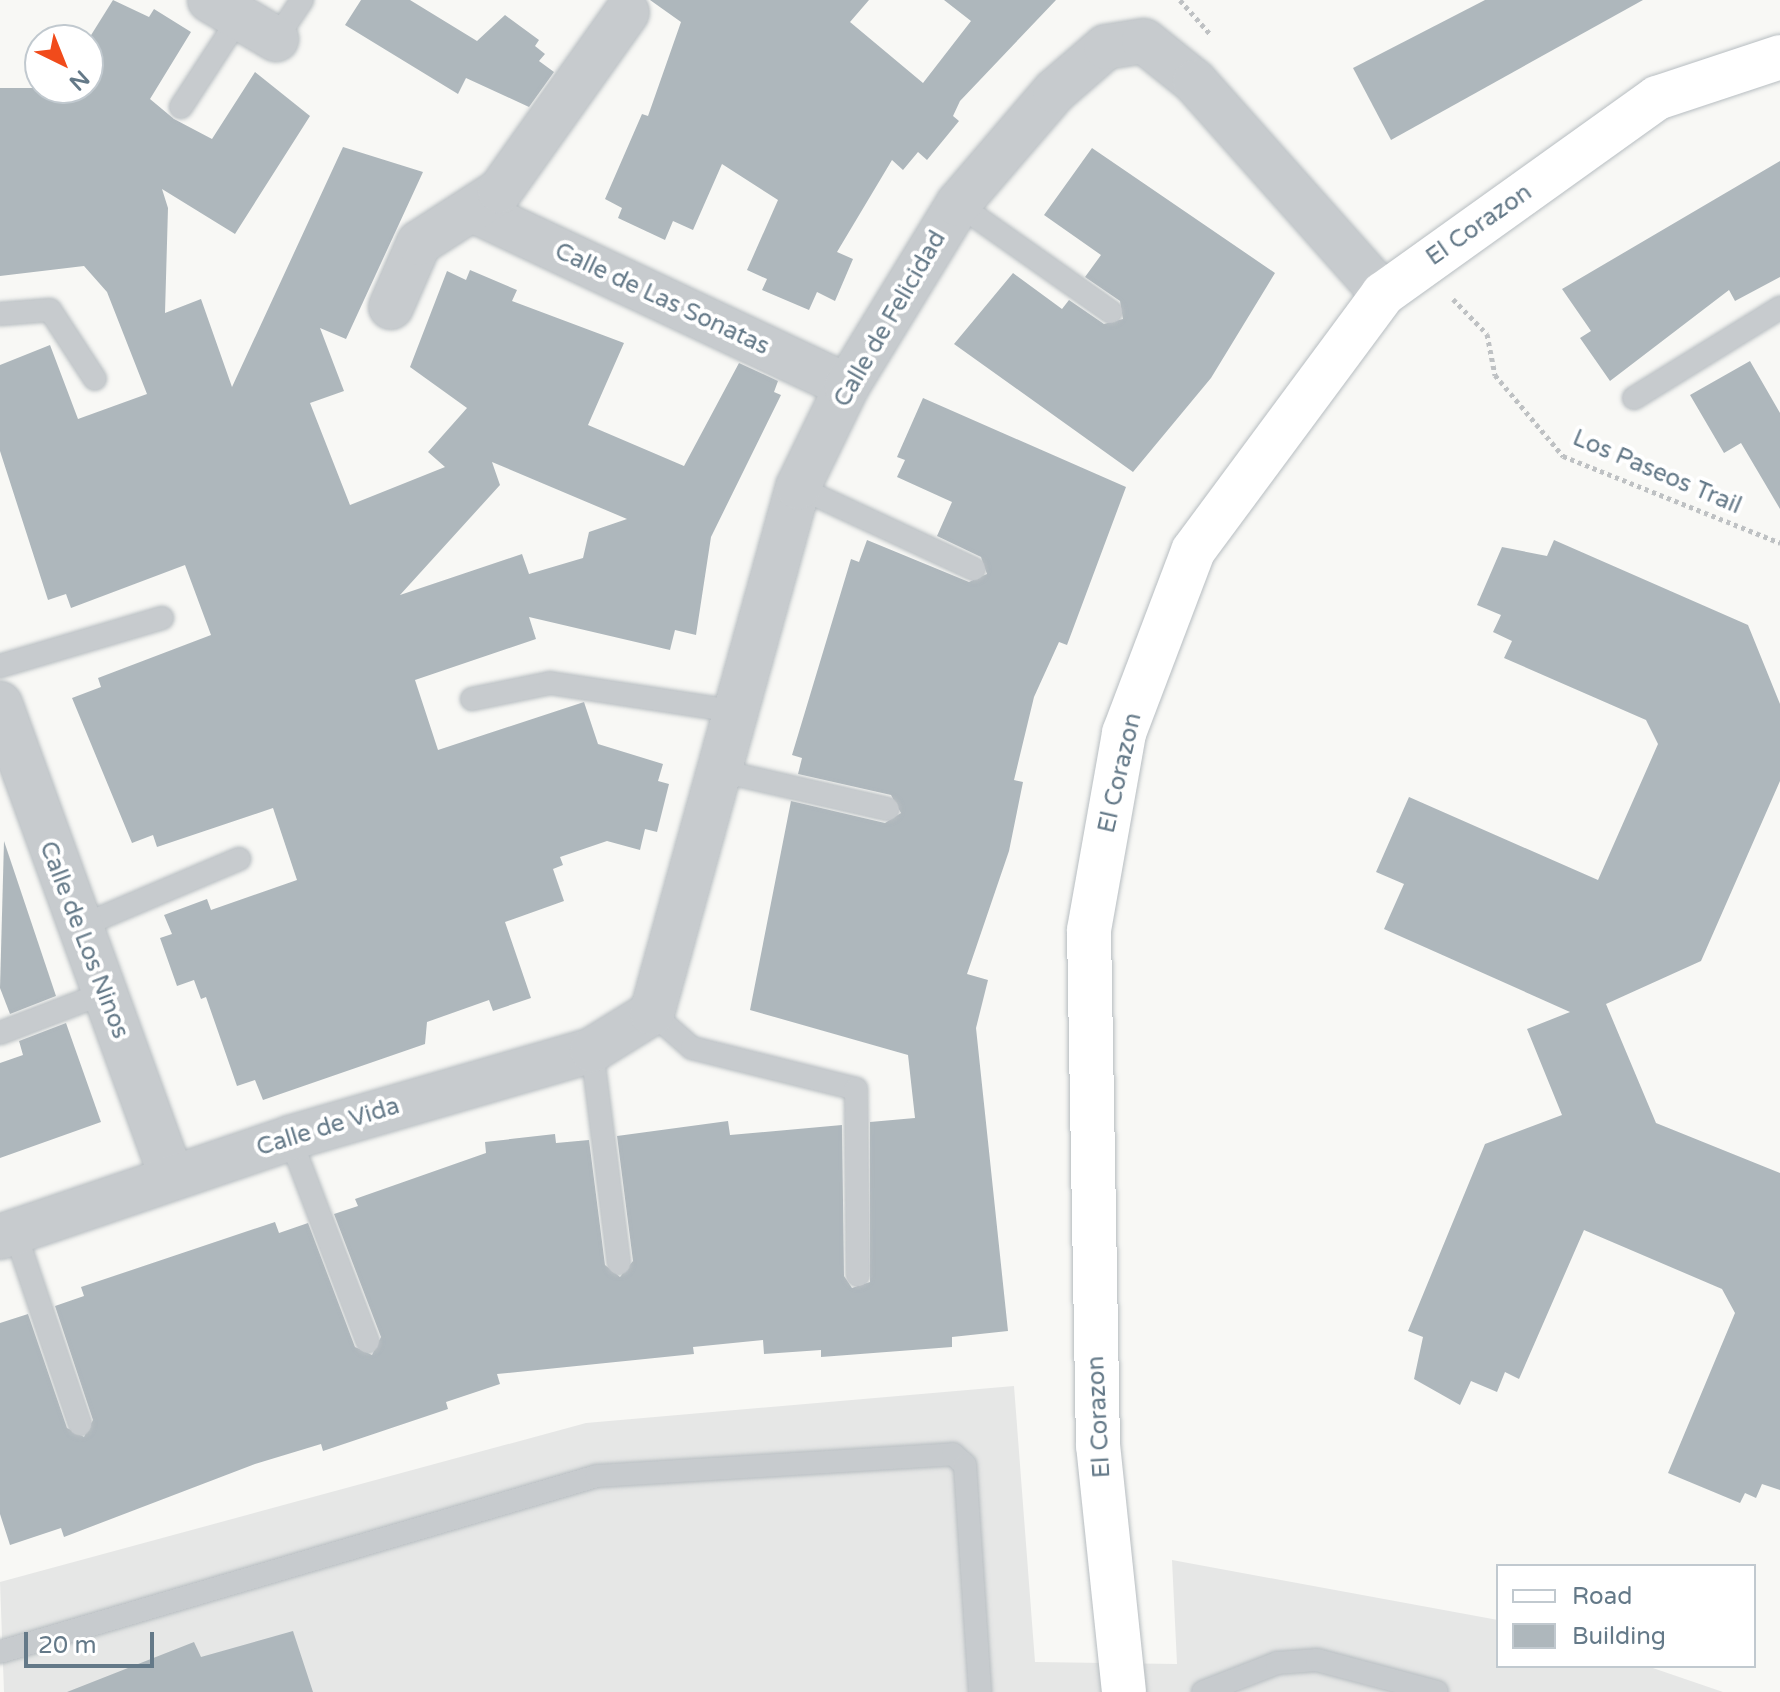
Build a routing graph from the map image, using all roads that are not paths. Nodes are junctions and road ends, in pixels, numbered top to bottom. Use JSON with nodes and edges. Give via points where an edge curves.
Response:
{"nodes":[{"id":1,"x":302,"y":0,"type":"edge"},
{"id":2,"x":224,"y":9,"type":"edge"},
{"id":3,"x":627,"y":12,"type":"dead end"},
{"id":4,"x":276,"y":39,"type":"joint"},
{"id":5,"x":1780,"y":57,"type":"edge"},
{"id":6,"x":181,"y":107,"type":"dead end"},
{"id":7,"x":958,"y":204,"type":"junction"},
{"id":8,"x":477,"y":212,"type":"junction"},
{"id":9,"x":1383,"y":294,"type":"junction"},
{"id":10,"x":391,"y":307,"type":"dead end"},
{"id":11,"x":1780,"y":308,"type":"edge"},
{"id":12,"x":1111,"y":312,"type":"dead end"},
{"id":13,"x":0,"y":314,"type":"edge"},
{"id":14,"x":95,"y":379,"type":"dead end"},
{"id":15,"x":847,"y":386,"type":"junction"},
{"id":16,"x":1634,"y":398,"type":"dead end"},
{"id":17,"x":798,"y":487,"type":"junction"},
{"id":18,"x":974,"y":569,"type":"dead end"},
{"id":19,"x":162,"y":618,"type":"dead end"},
{"id":20,"x":0,"y":666,"type":"edge"},
{"id":21,"x":472,"y":699,"type":"dead end"},
{"id":22,"x":0,"y":704,"type":"edge"},
{"id":23,"x":734,"y":711,"type":"junction"},
{"id":24,"x":8,"y":760,"type":"edge"},
{"id":25,"x":716,"y":770,"type":"junction"},
{"id":26,"x":888,"y":809,"type":"dead end"},
{"id":27,"x":239,"y":859,"type":"dead end"},
{"id":28,"x":79,"y":927,"type":"junction"},
{"id":29,"x":104,"y":993,"type":"junction"},
{"id":30,"x":652,"y":1013,"type":"junction"},
{"id":31,"x":0,"y":1033,"type":"edge"},
{"id":32,"x":592,"y":1050,"type":"junction"},
{"id":33,"x":290,"y":1138,"type":"junction"},
{"id":34,"x":171,"y":1175,"type":"junction"},
{"id":35,"x":7,"y":1234,"type":"edge"},
{"id":36,"x":619,"y":1263,"type":"dead end"},
{"id":37,"x":858,"y":1275,"type":"dead end"},
{"id":38,"x":368,"y":1342,"type":"dead end"},
{"id":39,"x":80,"y":1424,"type":"dead end"},
{"id":40,"x":0,"y":1652,"type":"edge"},
{"id":41,"x":980,"y":1692,"type":"edge"},
{"id":42,"x":1124,"y":1692,"type":"edge"},
{"id":43,"x":1203,"y":1692,"type":"edge"},
{"id":44,"x":1437,"y":1692,"type":"edge"}],
"edges":[{"from":1,"to":4,"type":"lane"},
{"from":2,"to":4,"type":"street"},
{"from":2,"to":6,"type":"lane"},
{"from":3,"to":8,"type":"street","via":[[518,168]]},
{"from":5,"to":9,"type":"street","name":"El Corazon","via":[[1657,98]]},
{"from":7,"to":9,"type":"street","name":"Calle de Felicidad","via":[[1055,91],[1106,47],[1144,41],[1195,82]]},
{"from":7,"to":12,"type":"lane"},
{"from":7,"to":15,"type":"street","name":"Calle de Felicidad"},
{"from":8,"to":10,"type":"street","via":[[419,243]]},
{"from":8,"to":15,"type":"street","name":"Calle de Las Sonatas"},
{"from":9,"to":42,"type":"street","name":"El Corazon","via":[[1193,551],[1124,733],[1089,930],[1087,1045],[1098,1446]]},
{"from":11,"to":16,"type":"lane"},
{"from":13,"to":14,"type":"lane","via":[[50,310]]},
{"from":15,"to":17,"type":"street","name":"Calle de Felicidad"},
{"from":17,"to":18,"type":"lane"},
{"from":17,"to":23,"type":"street","name":"Calle de Felicidad"},
{"from":19,"to":20,"type":"lane"},
{"from":21,"to":23,"type":"lane","via":[[550,683]]},
{"from":22,"to":24,"type":"street","name":"Calle de Los Ninos"},
{"from":23,"to":25,"type":"street","name":"Calle de Felicidad"},
{"from":24,"to":28,"type":"street","name":"Calle de Los Ninos"},
{"from":25,"to":26,"type":"lane"},
{"from":25,"to":30,"type":"street","name":"Calle de Felicidad"},
{"from":27,"to":28,"type":"lane"},
{"from":28,"to":29,"type":"street","name":"Calle de Los Ninos"},
{"from":29,"to":31,"type":"lane"},
{"from":29,"to":34,"type":"street","name":"Calle de Los Ninos"},
{"from":30,"to":32,"type":"street","name":"Calle de Vida"},
{"from":30,"to":37,"type":"lane","via":[[692,1048],[856,1089]]},
{"from":32,"to":33,"type":"street","name":"Calle de Vida"},
{"from":32,"to":36,"type":"lane"},
{"from":33,"to":34,"type":"street","name":"Calle de Vida"},
{"from":33,"to":38,"type":"lane"},
{"from":34,"to":35,"type":"street","name":"Calle de Vida"},
{"from":35,"to":39,"type":"lane"},
{"from":40,"to":41,"type":"lane","via":[[597,1476],[953,1454],[965,1465]]},
{"from":43,"to":44,"type":"lane","via":[[1277,1663],[1317,1660]]}]}
